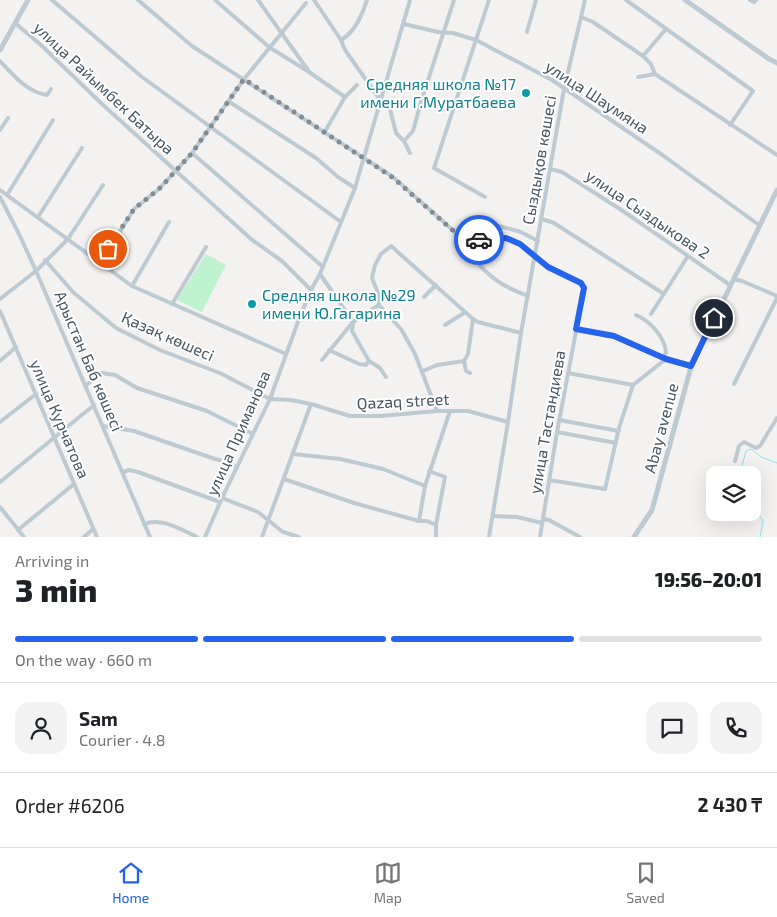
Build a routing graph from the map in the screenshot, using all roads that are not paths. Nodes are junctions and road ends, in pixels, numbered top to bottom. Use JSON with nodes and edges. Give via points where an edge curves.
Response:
{"nodes":[{"id":1,"x":28,"y":0,"type":"edge"},
{"id":2,"x":52,"y":0,"type":"edge"},
{"id":3,"x":138,"y":0,"type":"edge"},
{"id":4,"x":215,"y":0,"type":"edge"},
{"id":5,"x":258,"y":0,"type":"edge"},
{"id":6,"x":314,"y":0,"type":"edge"},
{"id":7,"x":368,"y":0,"type":"edge"},
{"id":8,"x":410,"y":0,"type":"edge"},
{"id":9,"x":454,"y":0,"type":"edge"},
{"id":10,"x":489,"y":0,"type":"edge"},
{"id":11,"x":536,"y":0,"type":"edge"},
{"id":12,"x":585,"y":0,"type":"edge"},
{"id":13,"x":626,"y":0,"type":"edge"},
{"id":14,"x":685,"y":0,"type":"edge"},
{"id":15,"x":750,"y":0,"type":"edge"},
{"id":16,"x":756,"y":0,"type":"edge"},
{"id":17,"x":306,"y":3,"type":"dead end"},
{"id":18,"x":581,"y":17,"type":"junction"},
{"id":19,"x":15,"y":23,"type":"junction"},
{"id":20,"x":404,"y":24,"type":"junction"},
{"id":21,"x":666,"y":29,"type":"junction"},
{"id":22,"x":444,"y":31,"type":"junction"},
{"id":23,"x":527,"y":32,"type":"dead end"},
{"id":24,"x":282,"y":33,"type":"junction"},
{"id":25,"x":341,"y":40,"type":"junction"},
{"id":26,"x":476,"y":40,"type":"junction"},
{"id":27,"x":269,"y":47,"type":"junction"},
{"id":28,"x":0,"y":50,"type":"edge"},
{"id":29,"x":643,"y":56,"type":"junction"},
{"id":30,"x":299,"y":57,"type":"junction"},
{"id":31,"x":0,"y":61,"type":"edge"},
{"id":32,"x":295,"y":63,"type":"junction"},
{"id":33,"x":777,"y":63,"type":"edge"},
{"id":34,"x":309,"y":72,"type":"junction"},
{"id":35,"x":655,"y":74,"type":"junction"},
{"id":36,"x":638,"y":77,"type":"dead end"},
{"id":37,"x":244,"y":79,"type":"junction"},
{"id":38,"x":357,"y":85,"type":"dead end"},
{"id":39,"x":51,"y":88,"type":"dead end"},
{"id":40,"x":564,"y":89,"type":"junction"},
{"id":41,"x":345,"y":97,"type":"junction"},
{"id":42,"x":228,"y":101,"type":"junction"},
{"id":43,"x":381,"y":101,"type":"junction"},
{"id":44,"x":8,"y":118,"type":"dead end"},
{"id":45,"x":53,"y":120,"type":"dead end"},
{"id":46,"x":730,"y":125,"type":"junction"},
{"id":47,"x":211,"y":127,"type":"junction"},
{"id":48,"x":0,"y":130,"type":"edge"},
{"id":49,"x":324,"y":133,"type":"junction"},
{"id":50,"x":404,"y":141,"type":"junction"},
{"id":51,"x":82,"y":148,"type":"dead end"},
{"id":52,"x":192,"y":153,"type":"junction"},
{"id":53,"x":410,"y":153,"type":"dead end"},
{"id":54,"x":777,"y":155,"type":"edge"},
{"id":55,"x":364,"y":158,"type":"junction"},
{"id":56,"x":550,"y":169,"type":"junction"},
{"id":57,"x":176,"y":170,"type":"junction"},
{"id":58,"x":103,"y":185,"type":"dead end"},
{"id":59,"x":355,"y":188,"type":"junction"},
{"id":60,"x":0,"y":190,"type":"edge"},
{"id":61,"x":777,"y":190,"type":"edge"},
{"id":62,"x":7,"y":195,"type":"junction"},
{"id":63,"x":0,"y":197,"type":"edge"},
{"id":64,"x":485,"y":197,"type":"dead end"},
{"id":65,"x":775,"y":201,"type":"edge"},
{"id":66,"x":38,"y":217,"type":"junction"},
{"id":67,"x":542,"y":219,"type":"junction"},
{"id":68,"x":169,"y":222,"type":"dead end"},
{"id":69,"x":340,"y":222,"type":"junction"},
{"id":70,"x":759,"y":225,"type":"junction"},
{"id":71,"x":499,"y":226,"type":"dead end"},
{"id":72,"x":68,"y":239,"type":"junction"},
{"id":73,"x":538,"y":241,"type":"junction"},
{"id":74,"x":206,"y":247,"type":"dead end"},
{"id":75,"x":688,"y":256,"type":"junction"},
{"id":76,"x":535,"y":257,"type":"junction"},
{"id":77,"x":45,"y":260,"type":"junction"},
{"id":78,"x":100,"y":262,"type":"junction"},
{"id":79,"x":480,"y":266,"type":"dead end"},
{"id":80,"x":322,"y":267,"type":"junction"},
{"id":81,"x":36,"y":271,"type":"junction"},
{"id":82,"x":320,"y":274,"type":"junction"},
{"id":83,"x":733,"y":279,"type":"junction"},
{"id":84,"x":436,"y":285,"type":"junction"},
{"id":85,"x":730,"y":285,"type":"junction"},
{"id":86,"x":132,"y":286,"type":"junction"},
{"id":87,"x":311,"y":290,"type":"junction"},
{"id":88,"x":664,"y":294,"type":"junction"},
{"id":89,"x":528,"y":296,"type":"junction"},
{"id":90,"x":424,"y":297,"type":"dead end"},
{"id":91,"x":777,"y":297,"type":"edge"},
{"id":92,"x":0,"y":299,"type":"edge"},
{"id":93,"x":172,"y":304,"type":"junction"},
{"id":94,"x":379,"y":306,"type":"junction"},
{"id":95,"x":0,"y":311,"type":"edge"},
{"id":96,"x":464,"y":313,"type":"junction"},
{"id":97,"x":651,"y":314,"type":"dead end"},
{"id":98,"x":636,"y":315,"type":"dead end"},
{"id":99,"x":474,"y":319,"type":"junction"},
{"id":100,"x":353,"y":322,"type":"junction"},
{"id":101,"x":445,"y":325,"type":"dead end"},
{"id":102,"x":576,"y":329,"type":"junction"},
{"id":103,"x":521,"y":333,"type":"junction"},
{"id":104,"x":16,"y":347,"type":"junction"},
{"id":105,"x":329,"y":350,"type":"junction"},
{"id":106,"x":286,"y":354,"type":"junction"},
{"id":107,"x":665,"y":358,"type":"junction"},
{"id":108,"x":0,"y":360,"type":"edge"},
{"id":109,"x":322,"y":360,"type":"dead end"},
{"id":110,"x":369,"y":361,"type":"junction"},
{"id":111,"x":464,"y":361,"type":"junction"},
{"id":112,"x":691,"y":366,"type":"junction"},
{"id":113,"x":423,"y":371,"type":"junction"},
{"id":114,"x":470,"y":373,"type":"dead end"},
{"id":115,"x":568,"y":373,"type":"junction"},
{"id":116,"x":386,"y":377,"type":"dead end"},
{"id":117,"x":734,"y":384,"type":"dead end"},
{"id":118,"x":633,"y":385,"type":"junction"},
{"id":119,"x":86,"y":386,"type":"junction"},
{"id":120,"x":36,"y":394,"type":"junction"},
{"id":121,"x":270,"y":399,"type":"junction"},
{"id":122,"x":311,"y":404,"type":"junction"},
{"id":123,"x":94,"y":405,"type":"junction"},
{"id":124,"x":450,"y":410,"type":"junction"},
{"id":125,"x":437,"y":411,"type":"junction"},
{"id":126,"x":777,"y":418,"type":"edge"},
{"id":127,"x":559,"y":420,"type":"junction"},
{"id":128,"x":0,"y":422,"type":"edge"},
{"id":129,"x":508,"y":422,"type":"junction"},
{"id":130,"x":103,"y":426,"type":"junction"},
{"id":131,"x":619,"y":431,"type":"junction"},
{"id":132,"x":557,"y":432,"type":"junction"},
{"id":133,"x":253,"y":434,"type":"junction"},
{"id":134,"x":54,"y":438,"type":"junction"},
{"id":135,"x":616,"y":443,"type":"junction"},
{"id":136,"x":293,"y":454,"type":"junction"},
{"id":137,"x":735,"y":461,"type":"dead end"},
{"id":138,"x":237,"y":468,"type":"junction"},
{"id":139,"x":429,"y":471,"type":"junction"},
{"id":140,"x":123,"y":472,"type":"junction"},
{"id":141,"x":284,"y":479,"type":"junction"},
{"id":142,"x":549,"y":480,"type":"junction"},
{"id":143,"x":0,"y":482,"type":"edge"},
{"id":144,"x":74,"y":484,"type":"junction"},
{"id":145,"x":425,"y":486,"type":"junction"},
{"id":146,"x":221,"y":500,"type":"junction"},
{"id":147,"x":0,"y":508,"type":"edge"},
{"id":148,"x":493,"y":516,"type":"junction"},
{"id":149,"x":269,"y":521,"type":"junction"},
{"id":150,"x":419,"y":521,"type":"junction"},
{"id":151,"x":542,"y":521,"type":"junction"},
{"id":152,"x":144,"y":524,"type":"junction"},
{"id":153,"x":436,"y":525,"type":"junction"},
{"id":154,"x":93,"y":529,"type":"junction"},
{"id":155,"x":18,"y":530,"type":"junction"},
{"id":156,"x":24,"y":537,"type":"edge"},
{"id":157,"x":84,"y":537,"type":"edge"},
{"id":158,"x":96,"y":537,"type":"edge"},
{"id":159,"x":150,"y":537,"type":"edge"},
{"id":160,"x":197,"y":537,"type":"edge"},
{"id":161,"x":205,"y":537,"type":"edge"},
{"id":162,"x":262,"y":537,"type":"edge"},
{"id":163,"x":299,"y":537,"type":"edge"},
{"id":164,"x":436,"y":537,"type":"edge"},
{"id":165,"x":489,"y":537,"type":"edge"},
{"id":166,"x":540,"y":537,"type":"edge"},
{"id":167,"x":580,"y":537,"type":"edge"},
{"id":168,"x":634,"y":537,"type":"edge"}],
"edges":[{"from":1,"to":19,"type":"street"},
{"from":2,"to":47,"type":"street","via":[[135,71]]},
{"from":3,"to":37,"type":"street","via":[[192,46]]},
{"from":4,"to":27,"type":"street"},
{"from":5,"to":24,"type":"street"},
{"from":6,"to":25,"type":"street"},
{"from":7,"to":25,"type":"street","via":[[354,30]]},
{"from":8,"to":20,"type":"street","name":"улица Приманова"},
{"from":9,"to":22,"type":"street"},
{"from":10,"to":26,"type":"street"},
{"from":11,"to":23,"type":"street"},
{"from":12,"to":18,"type":"street","name":"Сыздықов көшесі"},
{"from":13,"to":21,"type":"street"},
{"from":14,"to":33,"type":"street"},
{"from":15,"to":16,"type":"street"},
{"from":17,"to":24,"type":"street"},
{"from":18,"to":29,"type":"street"},
{"from":18,"to":40,"type":"street","name":"Сыздықов көшесі"},
{"from":19,"to":28,"type":"street"},
{"from":19,"to":57,"type":"street","name":"улица Райымбек Батыра"},
{"from":20,"to":22,"type":"street","name":"улица Шаумяна"},
{"from":20,"to":43,"type":"street","name":"улица Приманова"},
{"from":21,"to":29,"type":"street"},
{"from":21,"to":46,"type":"street","via":[[753,91]]},
{"from":22,"to":26,"type":"street","name":"улица Шаумяна"},
{"from":22,"to":50,"type":"street","via":[[413,131]]},
{"from":24,"to":27,"type":"street"},
{"from":24,"to":30,"type":"street"},
{"from":25,"to":43,"type":"street","via":[[344,50]]},
{"from":26,"to":40,"type":"street","name":"улица Шаумяна"},
{"from":26,"to":64,"type":"street","via":[[434,168]]},
{"from":27,"to":32,"type":"street"},
{"from":27,"to":37,"type":"street"},
{"from":29,"to":35,"type":"street"},
{"from":30,"to":32,"type":"street"},
{"from":30,"to":34,"type":"street"},
{"from":31,"to":39,"type":"street","via":[[22,84],[47,95]]},
{"from":32,"to":34,"type":"street"},
{"from":34,"to":41,"type":"street"},
{"from":35,"to":36,"type":"street"},
{"from":35,"to":46,"type":"street"},
{"from":37,"to":42,"type":"street"},
{"from":37,"to":49,"type":"street"},
{"from":38,"to":41,"type":"street"},
{"from":40,"to":56,"type":"street","name":"Сыздықов көшесі"},
{"from":40,"to":70,"type":"street","name":"улица Шаумяна"},
{"from":41,"to":49,"type":"street"},
{"from":42,"to":47,"type":"street"},
{"from":42,"to":59,"type":"street","via":[[316,158]]},
{"from":43,"to":50,"type":"street","via":[[390,109],[396,133]]},
{"from":43,"to":55,"type":"street","name":"улица Приманова"},
{"from":44,"to":48,"type":"street"},
{"from":45,"to":62,"type":"street"},
{"from":46,"to":54,"type":"street"},
{"from":47,"to":52,"type":"street"},
{"from":47,"to":69,"type":"street"},
{"from":49,"to":55,"type":"street"},
{"from":50,"to":53,"type":"street"},
{"from":51,"to":66,"type":"street"},
{"from":52,"to":57,"type":"street"},
{"from":52,"to":80,"type":"street"},
{"from":55,"to":59,"type":"street","name":"улица Приманова"},
{"from":55,"to":76,"type":"street","via":[[392,177],[465,241],[506,238],[520,244]]},
{"from":56,"to":67,"type":"street","name":"Сыздықов көшесі"},
{"from":56,"to":75,"type":"street","name":"улица Сыздыкова 2","via":[[562,172]]},
{"from":57,"to":78,"type":"street","via":[[134,209]]},
{"from":57,"to":87,"type":"street","name":"улица Райымбек Батыра"},
{"from":58,"to":72,"type":"street"},
{"from":59,"to":69,"type":"street","name":"улица Приманова"},
{"from":60,"to":62,"type":"street"},
{"from":61,"to":65,"type":"street","name":"Abay avenue"},
{"from":62,"to":66,"type":"street"},
{"from":63,"to":81,"type":"street","name":"Арыстан Баб көшесі"},
{"from":65,"to":70,"type":"street","name":"Abay avenue"},
{"from":66,"to":72,"type":"street"},
{"from":67,"to":73,"type":"street","name":"Сыздықов көшесі"},
{"from":67,"to":88,"type":"street","via":[[554,223]]},
{"from":68,"to":86,"type":"street"},
{"from":69,"to":80,"type":"street","name":"улица Приманова"},
{"from":70,"to":83,"type":"street","name":"Abay avenue"},
{"from":71,"to":73,"type":"street"},
{"from":72,"to":77,"type":"street"},
{"from":72,"to":78,"type":"street"},
{"from":73,"to":76,"type":"street","name":"Сыздықов көшесі"},
{"from":74,"to":93,"type":"street"},
{"from":75,"to":85,"type":"street","name":"улица Сыздыкова 2"},
{"from":75,"to":88,"type":"street"},
{"from":76,"to":89,"type":"street","name":"Сыздықов көшесі"},
{"from":76,"to":102,"type":"street","name":"улица Тастандиева","via":[[581,283],[584,288]]},
{"from":77,"to":81,"type":"street"},
{"from":77,"to":121,"type":"street","name":"Қазақ көшесі","via":[[73,292],[116,328],[160,350],[222,374]]},
{"from":78,"to":86,"type":"street"},
{"from":79,"to":89,"type":"street","via":[[506,288]]},
{"from":80,"to":82,"type":"street","name":"улица Приманова"},
{"from":81,"to":92,"type":"street"},
{"from":81,"to":119,"type":"street","name":"Арыстан Баб көшесі"},
{"from":82,"to":87,"type":"street","name":"улица Приманова"},
{"from":82,"to":100,"type":"street"},
{"from":83,"to":85,"type":"street","name":"Abay avenue"},
{"from":83,"to":91,"type":"street"},
{"from":84,"to":90,"type":"street"},
{"from":84,"to":94,"type":"street","via":[[391,246],[381,254],[373,272]]},
{"from":84,"to":96,"type":"street"},
{"from":85,"to":112,"type":"street","name":"Abay avenue"},
{"from":86,"to":93,"type":"street"},
{"from":87,"to":106,"type":"street","name":"улица Приманова"},
{"from":88,"to":97,"type":"street"},
{"from":89,"to":103,"type":"street","name":"Сыздықов көшесі"},
{"from":91,"to":117,"type":"street"},
{"from":93,"to":106,"type":"street"},
{"from":94,"to":100,"type":"street"},
{"from":94,"to":113,"type":"street","via":[[400,329]]},
{"from":95,"to":104,"type":"street","name":"улица Курчатова"},
{"from":96,"to":99,"type":"street"},
{"from":96,"to":101,"type":"street"},
{"from":98,"to":107,"type":"street","via":[[645,319],[666,345]]},
{"from":99,"to":103,"type":"street"},
{"from":99,"to":111,"type":"street"},
{"from":100,"to":105,"type":"street"},
{"from":100,"to":110,"type":"street","via":[[352,331]]},
{"from":102,"to":107,"type":"street","via":[[614,336]]},
{"from":102,"to":115,"type":"street","name":"улица Тастандиева"},
{"from":103,"to":129,"type":"street","name":"Сыздықов көшесі"},
{"from":104,"to":108,"type":"street"},
{"from":104,"to":120,"type":"street","name":"улица Курчатова"},
{"from":105,"to":109,"type":"street"},
{"from":105,"to":110,"type":"street","via":[[359,364],[366,365]]},
{"from":106,"to":121,"type":"street","name":"улица Приманова"},
{"from":107,"to":112,"type":"street"},
{"from":107,"to":118,"type":"street"},
{"from":110,"to":116,"type":"street"},
{"from":111,"to":113,"type":"street","via":[[437,365]]},
{"from":111,"to":114,"type":"street","via":[[466,371]]},
{"from":112,"to":168,"type":"street","name":"Abay avenue","via":[[652,510]]},
{"from":113,"to":125,"type":"street"},
{"from":115,"to":118,"type":"street"},
{"from":115,"to":127,"type":"street","name":"улица Тастандиева"},
{"from":118,"to":131,"type":"street"},
{"from":119,"to":123,"type":"street","name":"Арыстан Баб көшесі"},
{"from":119,"to":133,"type":"street","via":[[102,373],[110,374],[138,388],[206,411]]},
{"from":120,"to":128,"type":"street"},
{"from":120,"to":134,"type":"street","name":"улица Курчатова"},
{"from":121,"to":122,"type":"street","name":"Qazaq street"},
{"from":121,"to":133,"type":"street","name":"улица Приманова"},
{"from":122,"to":125,"type":"street","name":"Qazaq street","via":[[350,416]]},
{"from":122,"to":136,"type":"street"},
{"from":123,"to":130,"type":"street","name":"Арыстан Баб көшесі"},
{"from":123,"to":134,"type":"street"},
{"from":124,"to":125,"type":"street","name":"Qazaq street"},
{"from":124,"to":129,"type":"street","name":"Qazaq street","via":[[468,411]]},
{"from":124,"to":139,"type":"street"},
{"from":126,"to":137,"type":"street","via":[[760,446],[756,448],[744,442],[739,446]]},
{"from":127,"to":131,"type":"street"},
{"from":127,"to":132,"type":"street","name":"улица Тастандиева"},
{"from":129,"to":148,"type":"street","name":"Сыздықов көшесі"},
{"from":130,"to":138,"type":"street","via":[[134,431],[228,462]]},
{"from":130,"to":140,"type":"street","name":"Арыстан Баб көшесі"},
{"from":131,"to":135,"type":"street"},
{"from":132,"to":135,"type":"street"},
{"from":132,"to":142,"type":"street","name":"улица Тастандиева"},
{"from":133,"to":138,"type":"street","name":"улица Приманова"},
{"from":134,"to":143,"type":"street"},
{"from":134,"to":144,"type":"street","name":"улица Курчатова"},
{"from":135,"to":142,"type":"street","via":[[605,489]]},
{"from":136,"to":141,"type":"street"},
{"from":136,"to":145,"type":"street","via":[[340,458],[383,469]]},
{"from":138,"to":146,"type":"street","name":"улица Приманова"},
{"from":139,"to":145,"type":"street"},
{"from":139,"to":153,"type":"street","via":[[445,477]]},
{"from":140,"to":146,"type":"street","via":[[138,472]]},
{"from":140,"to":152,"type":"street","name":"Арыстан Баб көшесі"},
{"from":141,"to":149,"type":"street"},
{"from":141,"to":150,"type":"street"},
{"from":142,"to":151,"type":"street","name":"улица Тастандиева"},
{"from":144,"to":154,"type":"street","name":"улица Курчатова"},
{"from":144,"to":155,"type":"street"},
{"from":145,"to":150,"type":"street"},
{"from":146,"to":149,"type":"street","via":[[258,512]]},
{"from":146,"to":161,"type":"street","name":"улица Приманова"},
{"from":147,"to":155,"type":"street"},
{"from":148,"to":151,"type":"street"},
{"from":148,"to":165,"type":"street","name":"Сыздықов көшесі"},
{"from":149,"to":162,"type":"street"},
{"from":149,"to":163,"type":"street","via":[[283,532]]},
{"from":150,"to":153,"type":"street"},
{"from":151,"to":166,"type":"street","name":"улица Тастандиева"},
{"from":151,"to":167,"type":"street","via":[[550,520]]},
{"from":152,"to":159,"type":"street","name":"Арыстан Баб көшесі"},
{"from":152,"to":160,"type":"street","via":[[153,521],[164,523]]},
{"from":153,"to":164,"type":"street"},
{"from":154,"to":157,"type":"street"},
{"from":154,"to":158,"type":"street","name":"улица Курчатова"},
{"from":155,"to":156,"type":"street"}]}
